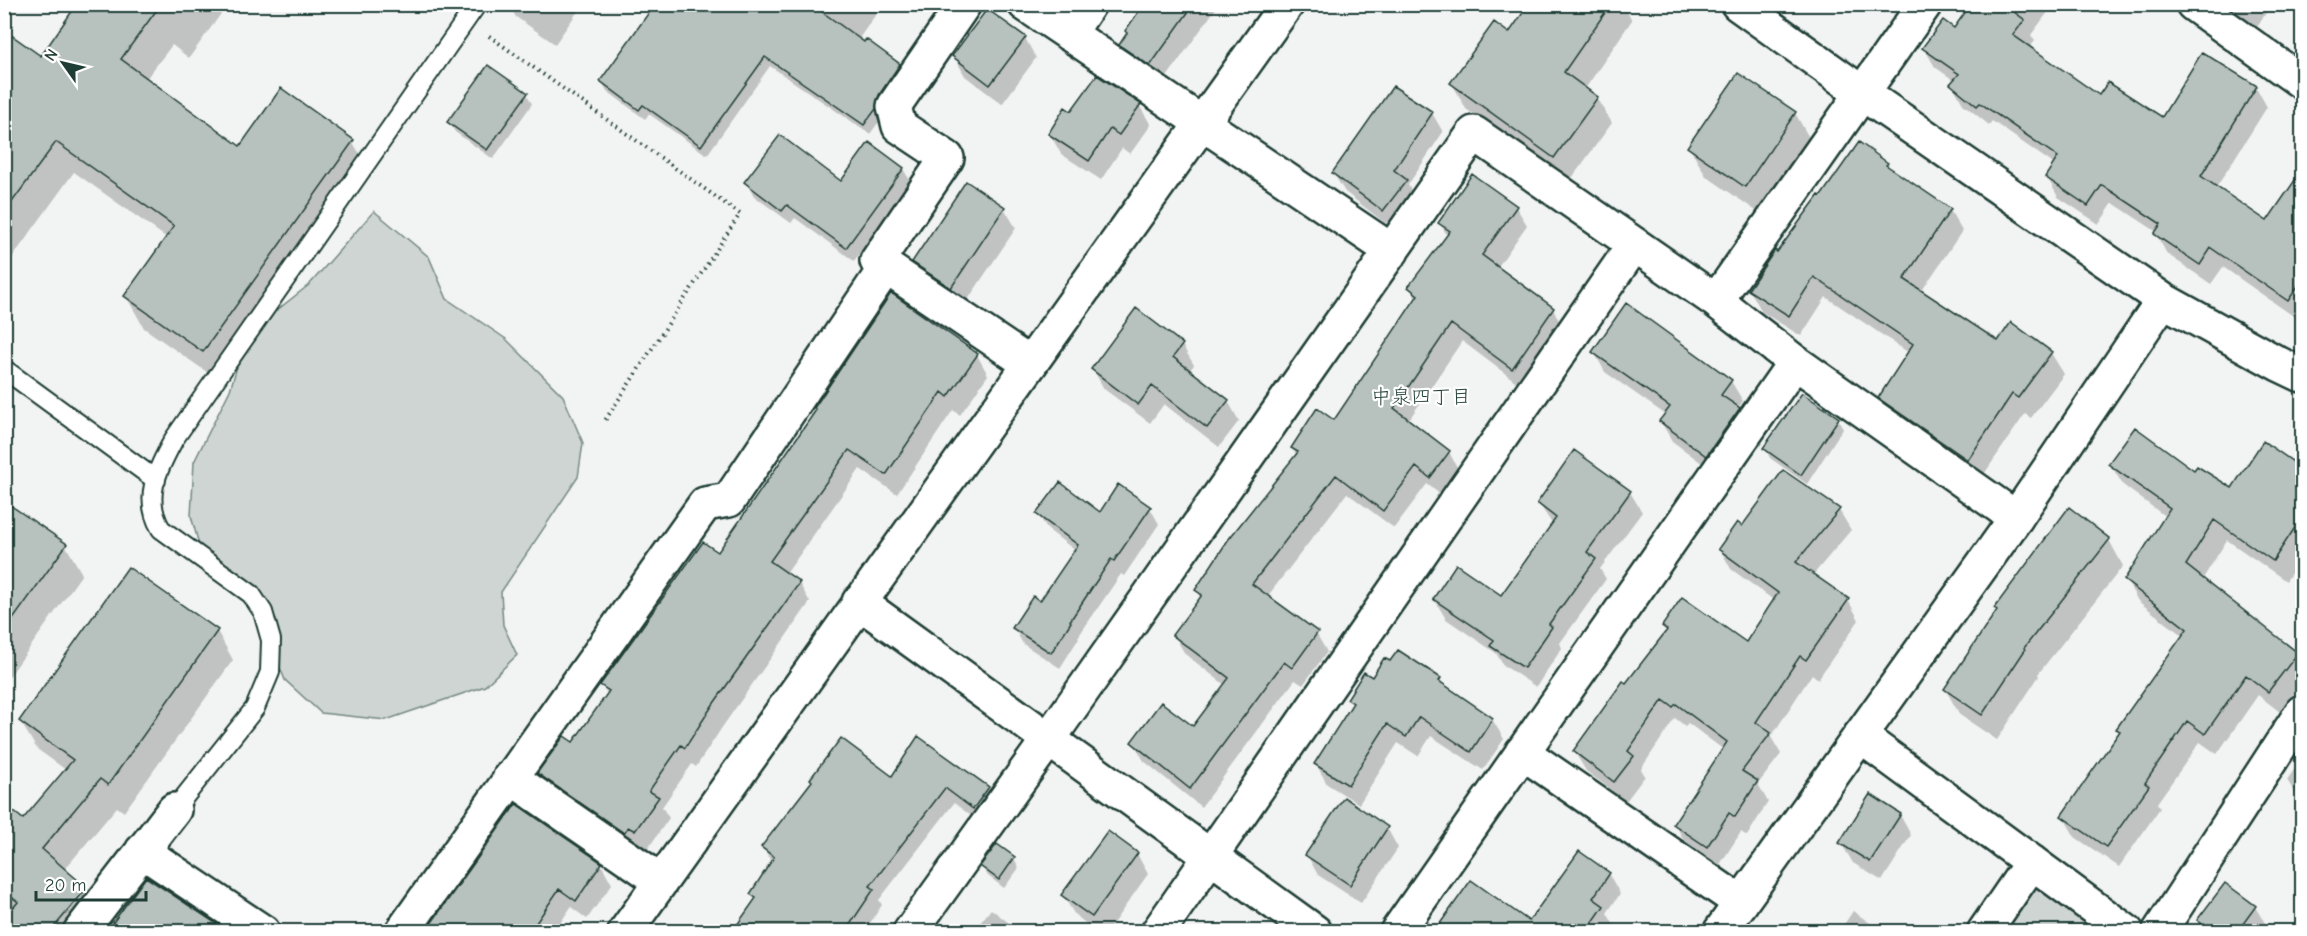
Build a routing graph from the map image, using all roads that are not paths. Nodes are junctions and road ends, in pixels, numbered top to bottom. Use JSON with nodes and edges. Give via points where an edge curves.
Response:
{"nodes":[{"id":1,"x":477,"y":4,"type":"edge"},
{"id":2,"x":964,"y":4,"type":"edge"},
{"id":3,"x":1025,"y":4,"type":"edge"},
{"id":4,"x":1089,"y":4,"type":"edge"},
{"id":5,"x":1287,"y":4,"type":"edge"},
{"id":6,"x":1738,"y":4,"type":"edge"},
{"id":7,"x":1925,"y":4,"type":"edge"},
{"id":8,"x":2193,"y":4,"type":"edge"},
{"id":9,"x":1069,"y":33,"type":"junction"},
{"id":10,"x":2302,"y":82,"type":"edge"},
{"id":11,"x":1862,"y":93,"type":"junction"},
{"id":12,"x":1203,"y":123,"type":"junction"},
{"id":13,"x":1634,"y":244,"type":"junction"},
{"id":14,"x":1392,"y":251,"type":"junction"},
{"id":15,"x":886,"y":267,"type":"junction"},
{"id":16,"x":2163,"y":300,"type":"junction"},
{"id":17,"x":1716,"y":301,"type":"junction"},
{"id":18,"x":1795,"y":362,"type":"junction"},
{"id":19,"x":1030,"y":364,"type":"junction"},
{"id":20,"x":4,"y":369,"type":"edge"},
{"id":21,"x":2302,"y":375,"type":"edge"},
{"id":22,"x":156,"y":480,"type":"junction"},
{"id":23,"x":2016,"y":518,"type":"junction"},
{"id":24,"x":859,"y":602,"type":"junction"},
{"id":25,"x":2302,"y":712,"type":"edge"},
{"id":26,"x":1860,"y":736,"type":"junction"},
{"id":27,"x":1048,"y":740,"type":"junction"},
{"id":28,"x":1522,"y":752,"type":"junction"},
{"id":29,"x":510,"y":777,"type":"junction"},
{"id":30,"x":174,"y":810,"type":"joint"},
{"id":31,"x":142,"y":851,"type":"junction"},
{"id":32,"x":1212,"y":857,"type":"junction"},
{"id":33,"x":2032,"y":862,"type":"junction"},
{"id":34,"x":661,"y":881,"type":"junction"},
{"id":35,"x":1741,"y":903,"type":"junction"},
{"id":36,"x":80,"y":932,"type":"edge"},
{"id":37,"x":263,"y":932,"type":"edge"},
{"id":38,"x":402,"y":932,"type":"edge"},
{"id":39,"x":625,"y":932,"type":"edge"},
{"id":40,"x":910,"y":932,"type":"edge"},
{"id":41,"x":1158,"y":932,"type":"edge"},
{"id":42,"x":1315,"y":932,"type":"edge"},
{"id":43,"x":1397,"y":932,"type":"edge"},
{"id":44,"x":1720,"y":932,"type":"edge"},
{"id":45,"x":1984,"y":932,"type":"edge"},
{"id":46,"x":2127,"y":932,"type":"edge"},
{"id":47,"x":2159,"y":932,"type":"edge"}],
"edges":[{"from":1,"to":22,"type":"lane","via":[[174,439]]},
{"from":2,"to":15,"type":"street","via":[[894,106],[899,126],[947,158],[877,261]]},
{"from":3,"to":9,"type":"street"},
{"from":4,"to":9,"type":"street"},
{"from":5,"to":12,"type":"street"},
{"from":6,"to":11,"type":"street"},
{"from":7,"to":11,"type":"street"},
{"from":8,"to":10,"type":"street"},
{"from":9,"to":12,"type":"street"},
{"from":11,"to":16,"type":"street"},
{"from":11,"to":17,"type":"street"},
{"from":12,"to":14,"type":"street"},
{"from":12,"to":19,"type":"street"},
{"from":13,"to":14,"type":"street","via":[[1474,133]]},
{"from":13,"to":17,"type":"street"},
{"from":13,"to":32,"type":"street"},
{"from":14,"to":27,"type":"street"},
{"from":15,"to":19,"type":"street"},
{"from":15,"to":29,"type":"street","via":[[729,500],[705,504]]},
{"from":16,"to":21,"type":"street"},
{"from":16,"to":23,"type":"street"},
{"from":17,"to":18,"type":"street"},
{"from":18,"to":23,"type":"street"},
{"from":18,"to":28,"type":"street"},
{"from":19,"to":24,"type":"street"},
{"from":20,"to":22,"type":"lane"},
{"from":22,"to":30,"type":"lane","via":[[153,514],[161,529],[251,594],[263,612],[271,640],[270,672],[255,708]]},
{"from":23,"to":26,"type":"street"},
{"from":24,"to":27,"type":"street"},
{"from":24,"to":34,"type":"street"},
{"from":25,"to":47,"type":"street"},
{"from":26,"to":33,"type":"street"},
{"from":26,"to":35,"type":"street"},
{"from":27,"to":32,"type":"street"},
{"from":27,"to":40,"type":"street"},
{"from":28,"to":35,"type":"street"},
{"from":28,"to":43,"type":"street"},
{"from":29,"to":34,"type":"street"},
{"from":29,"to":38,"type":"street"},
{"from":30,"to":31,"type":"street"},
{"from":31,"to":36,"type":"street"},
{"from":31,"to":37,"type":"street"},
{"from":32,"to":41,"type":"street"},
{"from":32,"to":42,"type":"street"},
{"from":33,"to":45,"type":"street"},
{"from":33,"to":46,"type":"street"},
{"from":34,"to":39,"type":"street"},
{"from":35,"to":44,"type":"street"}]}
